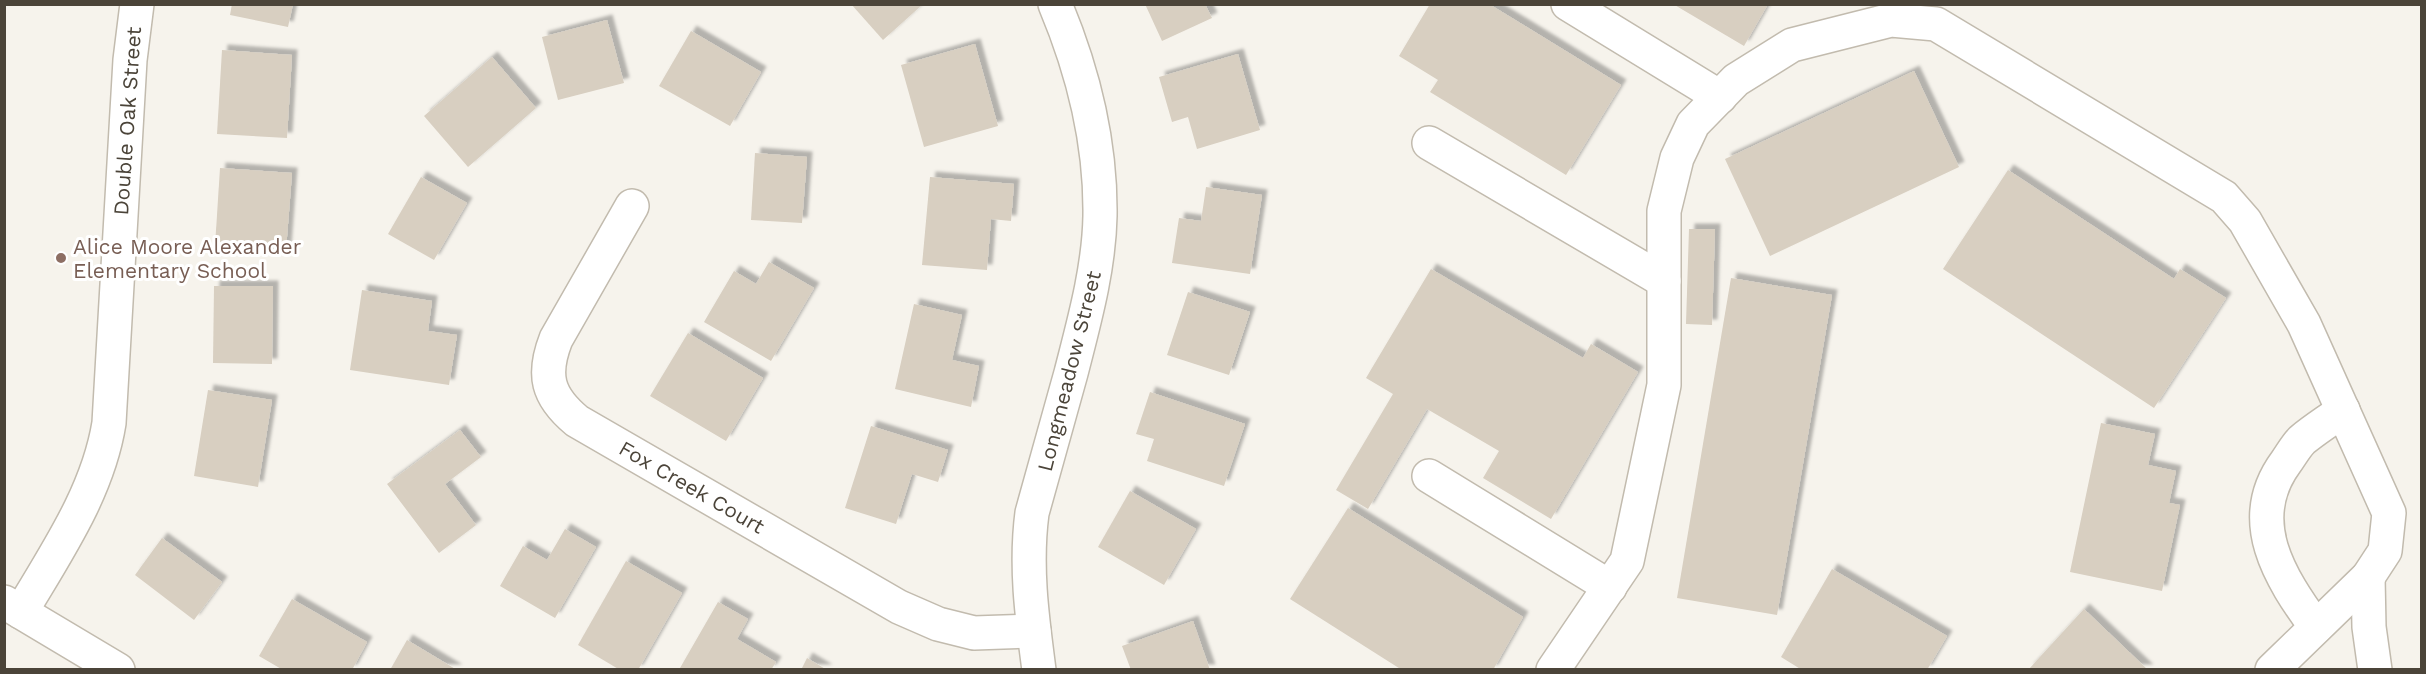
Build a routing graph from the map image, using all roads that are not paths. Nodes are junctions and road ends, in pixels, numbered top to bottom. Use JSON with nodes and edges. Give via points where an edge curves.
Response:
{"nodes":[{"id":1,"x":136,"y":4,"type":"edge"},
{"id":2,"x":1055,"y":4,"type":"edge"},
{"id":3,"x":1904,"y":4,"type":"edge"},
{"id":4,"x":1576,"y":7,"type":"edge"},
{"id":5,"x":1936,"y":24,"type":"junction"},
{"id":6,"x":1720,"y":97,"type":"junction"},
{"id":7,"x":1429,"y":143,"type":"dead end"},
{"id":8,"x":632,"y":206,"type":"dead end"},
{"id":9,"x":1664,"y":281,"type":"junction"},
{"id":10,"x":2343,"y":410,"type":"junction"},
{"id":11,"x":1429,"y":476,"type":"dead end"},
{"id":12,"x":2368,"y":577,"type":"junction"},
{"id":13,"x":1610,"y":587,"type":"junction"},
{"id":14,"x":13,"y":607,"type":"edge"},
{"id":15,"x":2316,"y":627,"type":"junction"},
{"id":16,"x":1034,"y":631,"type":"junction"},
{"id":17,"x":2284,"y":668,"type":"edge"},
{"id":18,"x":118,"y":669,"type":"edge"},
{"id":19,"x":1039,"y":669,"type":"edge"},
{"id":20,"x":1553,"y":669,"type":"edge"},
{"id":21,"x":2375,"y":669,"type":"edge"}],
"edges":[{"from":1,"to":14,"type":"street","name":"Double Oak Street","via":[[105,446],[87,493]]},
{"from":2,"to":16,"type":"street","name":"Longmeadow Street","via":[[1089,100],[1096,142],[1100,218],[1083,327],[1032,513],[1028,558]]},
{"from":3,"to":5,"type":"street"},
{"from":4,"to":6,"type":"street"},
{"from":5,"to":6,"type":"street","via":[[1891,20],[1792,45],[1736,80]]},
{"from":5,"to":10,"type":"street","via":[[2224,197],[2245,221],[2304,324]]},
{"from":6,"to":9,"type":"street","via":[[1692,124],[1677,158],[1664,211]]},
{"from":7,"to":9,"type":"street"},
{"from":8,"to":16,"type":"street","name":"Fox Creek Court","via":[[550,355],[549,384],[566,412],[899,607],[938,624],[974,633]]},
{"from":9,"to":13,"type":"street","via":[[1664,385],[1628,561]]},
{"from":10,"to":12,"type":"street","via":[[2389,513],[2385,551]]},
{"from":10,"to":15,"type":"street","via":[[2301,441],[2276,476],[2266,510],[2271,551],[2289,591]]},
{"from":11,"to":13,"type":"street"},
{"from":12,"to":15,"type":"street"},
{"from":12,"to":21,"type":"street"},
{"from":13,"to":20,"type":"street"},
{"from":14,"to":18,"type":"street"},
{"from":15,"to":17,"type":"street"},
{"from":16,"to":19,"type":"street","name":"Longmeadow Street"}]}
